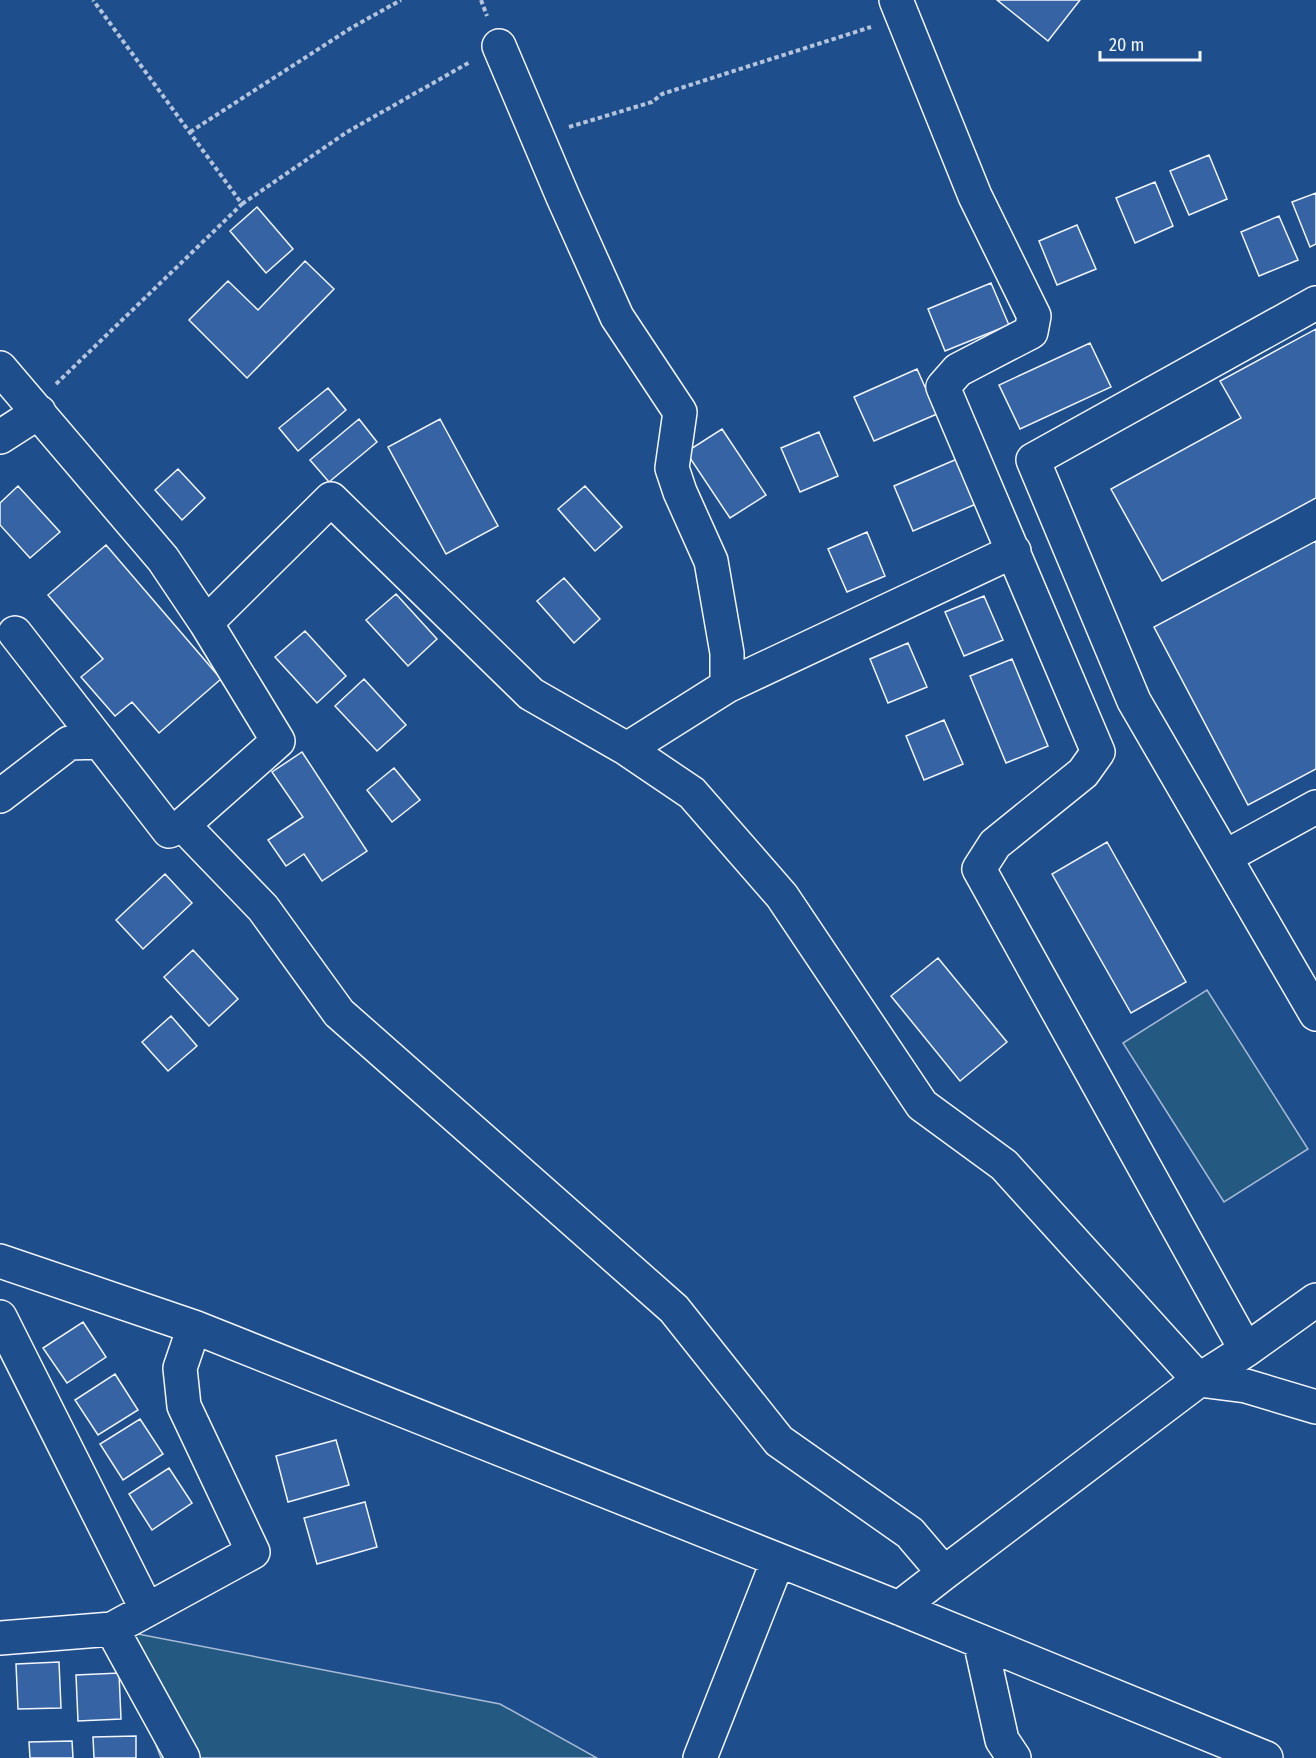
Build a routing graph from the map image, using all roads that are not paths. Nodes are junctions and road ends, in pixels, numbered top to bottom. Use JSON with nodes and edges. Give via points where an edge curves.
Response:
{"nodes":[{"id":1,"x":900,"y":8,"type":"edge"},
{"id":2,"x":499,"y":46,"type":"road end"},
{"id":3,"x":1316,"y":303,"type":"edge"},
{"id":4,"x":0,"y":368,"type":"edge"},
{"id":5,"x":36,"y":409,"type":"junction"},
{"id":6,"x":0,"y":437,"type":"edge"},
{"id":7,"x":1014,"y":551,"type":"junction"},
{"id":8,"x":206,"y":623,"type":"junction"},
{"id":9,"x":15,"y":633,"type":"dead end"},
{"id":10,"x":726,"y":687,"type":"junction"},
{"id":11,"x":100,"y":742,"type":"junction"},
{"id":12,"x":627,"y":749,"type":"junction"},
{"id":13,"x":0,"y":796,"type":"edge"},
{"id":14,"x":1316,"y":807,"type":"edge"},
{"id":15,"x":183,"y":825,"type":"junction"},
{"id":16,"x":1225,"y":856,"type":"junction"},
{"id":17,"x":1316,"y":1014,"type":"edge"},
{"id":18,"x":5,"y":1262,"type":"edge"},
{"id":19,"x":0,"y":1297,"type":"edge"},
{"id":20,"x":1316,"y":1300,"type":"edge"},
{"id":21,"x":0,"y":1317,"type":"edge"},
{"id":22,"x":194,"y":1328,"type":"junction"},
{"id":23,"x":1246,"y":1350,"type":"junction"},
{"id":24,"x":1199,"y":1380,"type":"junction"},
{"id":25,"x":1316,"y":1407,"type":"edge"},
{"id":26,"x":778,"y":1560,"type":"junction"},
{"id":27,"x":944,"y":1573,"type":"junction"},
{"id":28,"x":899,"y":1608,"type":"junction"},
{"id":29,"x":147,"y":1610,"type":"junction"},
{"id":30,"x":112,"y":1629,"type":"junction"},
{"id":31,"x":0,"y":1638,"type":"edge"},
{"id":32,"x":980,"y":1641,"type":"junction"},
{"id":33,"x":183,"y":1758,"type":"edge"},
{"id":34,"x":700,"y":1758,"type":"edge"},
{"id":35,"x":1014,"y":1758,"type":"edge"},
{"id":36,"x":1266,"y":1758,"type":"edge"}],
"edges":[{"from":1,"to":7,"type":"street","via":[[975,196],[1034,316],[1031,332],[957,369],[943,387]]},
{"from":2,"to":10,"type":"street","via":[[617,317],[680,412],[672,468],[711,561],[727,653]]},
{"from":3,"to":16,"type":"street","via":[[1033,460],[1134,700]]},
{"from":4,"to":5,"type":"street"},
{"from":5,"to":6,"type":"street"},
{"from":5,"to":8,"type":"street","via":[[163,559]]},
{"from":7,"to":10,"type":"street"},
{"from":7,"to":23,"type":"street","via":[[1098,752],[1083,773],[995,844],[979,870]]},
{"from":8,"to":12,"type":"street","via":[[331,499],[531,694]]},
{"from":8,"to":15,"type":"street","via":[[278,741]]},
{"from":9,"to":11,"type":"street"},
{"from":10,"to":12,"type":"street"},
{"from":11,"to":13,"type":"street","via":[[69,743]]},
{"from":11,"to":15,"type":"street","via":[[169,831]]},
{"from":12,"to":24,"type":"street","via":[[692,793],[782,896],[922,1105],[1004,1164]]},
{"from":14,"to":16,"type":"street"},
{"from":15,"to":27,"type":"street","via":[[263,908],[339,1014],[674,1309],[778,1441],[910,1533]]},
{"from":16,"to":17,"type":"street"},
{"from":18,"to":19,"type":"street"},
{"from":18,"to":22,"type":"street"},
{"from":20,"to":23,"type":"street"},
{"from":21,"to":29,"type":"street"},
{"from":22,"to":26,"type":"street"},
{"from":22,"to":29,"type":"street","via":[[180,1368],[184,1406],[253,1552]]},
{"from":23,"to":24,"type":"street"},
{"from":24,"to":25,"type":"street","via":[[1246,1386]]},
{"from":24,"to":27,"type":"street"},
{"from":26,"to":28,"type":"street"},
{"from":26,"to":34,"type":"street"},
{"from":27,"to":28,"type":"street"},
{"from":28,"to":32,"type":"street"},
{"from":29,"to":30,"type":"street"},
{"from":30,"to":31,"type":"street"},
{"from":30,"to":33,"type":"street"},
{"from":32,"to":35,"type":"street","via":[[1002,1740]]},
{"from":32,"to":36,"type":"street"}]}
